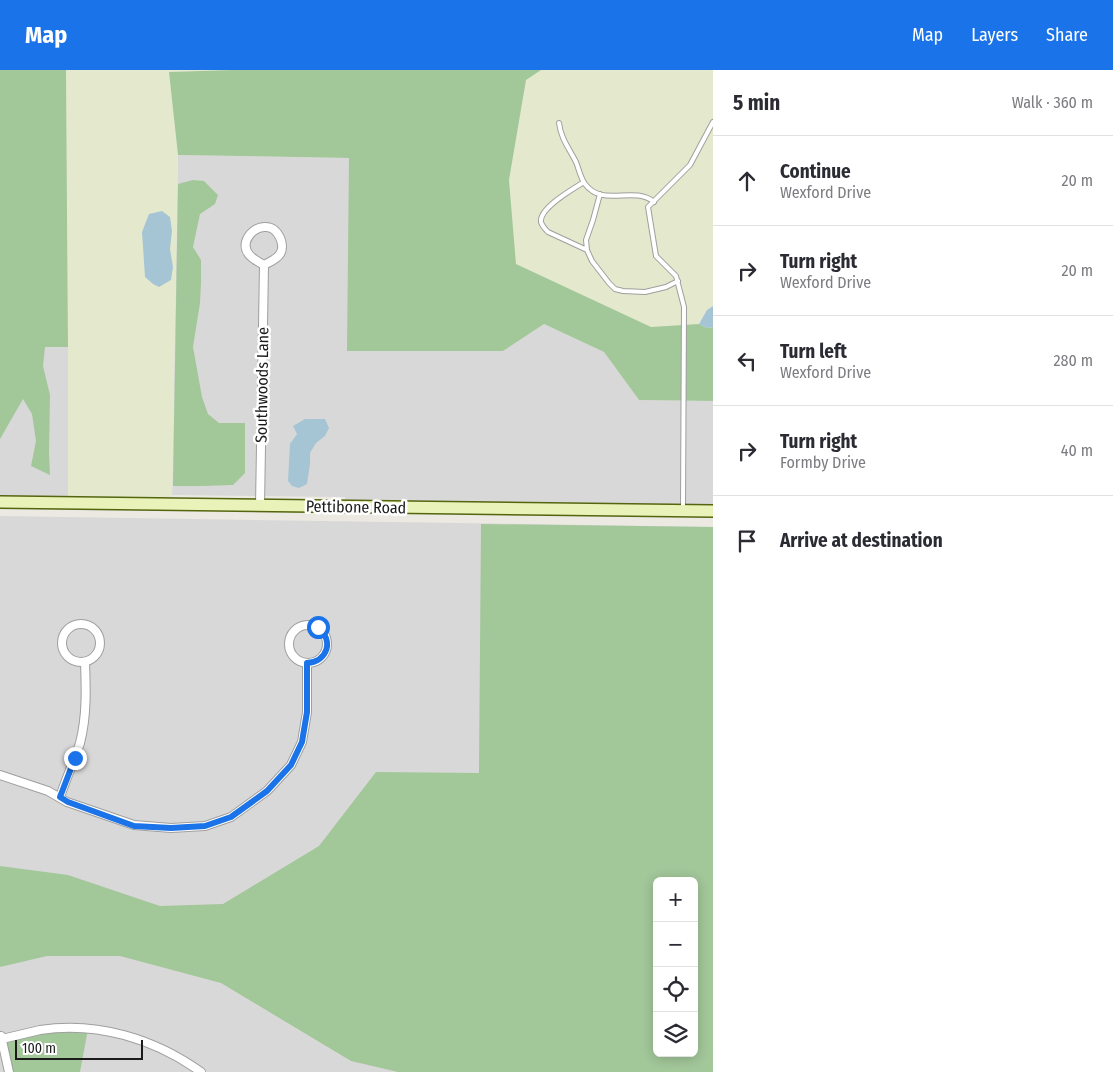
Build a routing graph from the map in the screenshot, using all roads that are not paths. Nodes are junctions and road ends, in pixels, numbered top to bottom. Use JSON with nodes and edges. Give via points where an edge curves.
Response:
{"nodes":[{"id":1,"x":713,"y":122,"type":"edge"},
{"id":2,"x":559,"y":123,"type":"dead end"},
{"id":3,"x":584,"y":182,"type":"junction"},
{"id":4,"x":600,"y":194,"type":"junction"},
{"id":5,"x":654,"y":202,"type":"junction"},
{"id":6,"x":587,"y":250,"type":"junction"},
{"id":7,"x":264,"y":265,"type":"junction"},
{"id":8,"x":678,"y":281,"type":"junction"},
{"id":9,"x":0,"y":502,"type":"edge"},
{"id":10,"x":260,"y":506,"type":"junction"},
{"id":11,"x":683,"y":511,"type":"junction"},
{"id":12,"x":713,"y":511,"type":"edge"},
{"id":13,"x":85,"y":662,"type":"junction"},
{"id":14,"x":307,"y":663,"type":"junction"},
{"id":15,"x":0,"y":775,"type":"edge"},
{"id":16,"x":60,"y":797,"type":"junction"},
{"id":17,"x":1,"y":1036,"type":"edge"},
{"id":18,"x":9,"y":1072,"type":"edge"},
{"id":19,"x":201,"y":1072,"type":"edge"}],
"edges":[{"from":1,"to":5,"type":"lane","via":[[690,165]]},
{"from":2,"to":3,"type":"lane","via":[[561,135]]},
{"from":3,"to":4,"type":"lane"},
{"from":3,"to":6,"type":"lane","via":[[555,202],[542,216],[541,222],[548,232]]},
{"from":4,"to":5,"type":"lane","via":[[642,196]]},
{"from":4,"to":6,"type":"lane","via":[[586,240]]},
{"from":5,"to":8,"type":"lane","via":[[648,207],[656,256]]},
{"from":6,"to":8,"type":"lane","via":[[615,289],[645,292],[666,288]]},
{"from":7,"to":7,"type":"street","via":[[251,258],[245,246],[247,236],[266,226],[279,235],[283,246],[280,254]]},
{"from":7,"to":10,"type":"street","name":"Southwoods Lane"},
{"from":8,"to":11,"type":"lane","via":[[684,307]]},
{"from":9,"to":10,"type":"street","name":"Pettibone Road"},
{"from":10,"to":11,"type":"street","name":"Pettibone Road"},
{"from":11,"to":12,"type":"street","name":"Pettibone Road"},
{"from":13,"to":13,"type":"street","via":[[67,656],[62,645],[64,633],[80,623],[92,627],[100,637],[99,650]]},
{"from":13,"to":16,"type":"street","via":[[86,688],[80,741]]},
{"from":14,"to":14,"type":"street","via":[[291,654],[289,641],[294,630],[312,625],[323,632],[327,643],[324,655]]},
{"from":14,"to":16,"type":"street","via":[[307,712],[302,742],[291,765],[267,791],[231,817],[205,826],[134,826]]},
{"from":15,"to":16,"type":"street"},
{"from":17,"to":18,"type":"street"},
{"from":17,"to":19,"type":"street","via":[[41,1030],[111,1032],[165,1050]]}]}
